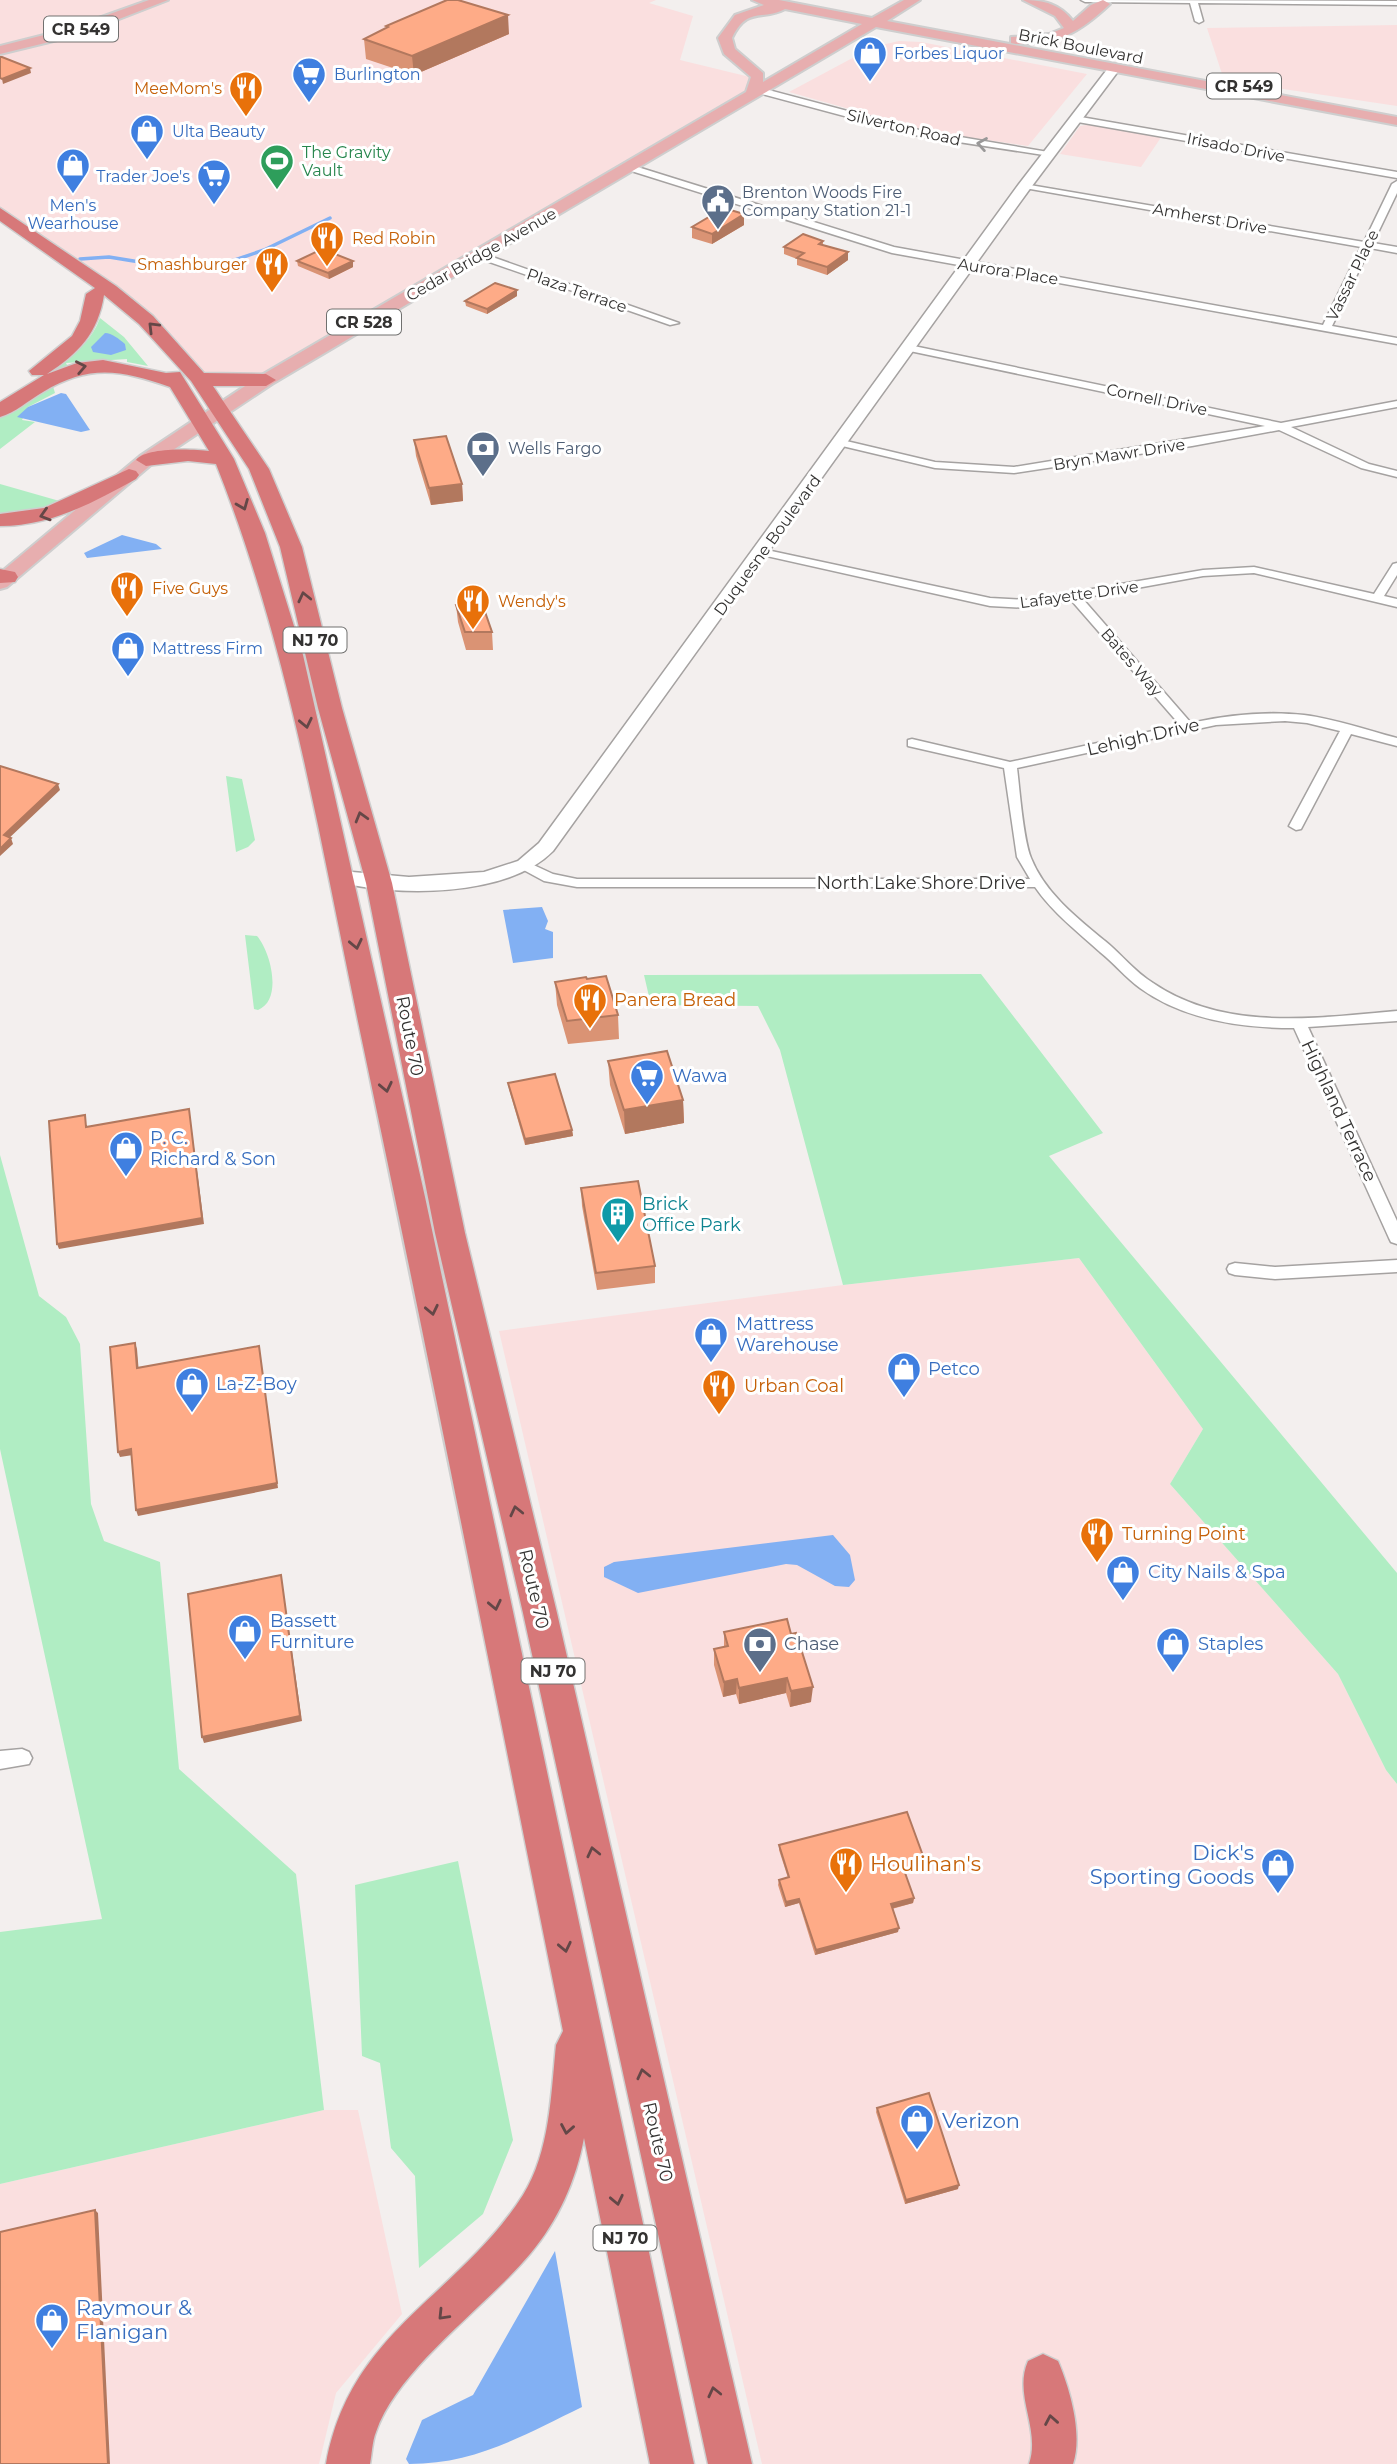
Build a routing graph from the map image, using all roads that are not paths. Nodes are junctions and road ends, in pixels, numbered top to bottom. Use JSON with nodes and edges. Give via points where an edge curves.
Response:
{"nodes":[{"id":1,"x":161,"y":0,"type":"edge"},
{"id":2,"x":759,"y":0,"type":"edge"},
{"id":3,"x":913,"y":0,"type":"edge"},
{"id":4,"x":1030,"y":0,"type":"edge"},
{"id":5,"x":1045,"y":0,"type":"edge"},
{"id":6,"x":1133,"y":1,"type":"edge"},
{"id":7,"x":1193,"y":1,"type":"edge"},
{"id":8,"x":1077,"y":2,"type":"edge"},
{"id":9,"x":1109,"y":3,"type":"junction"},
{"id":10,"x":1397,"y":3,"type":"edge"},
{"id":11,"x":802,"y":4,"type":"edge"},
{"id":12,"x":858,"y":4,"type":"dead end"},
{"id":13,"x":1301,"y":4,"type":"edge"},
{"id":14,"x":738,"y":8,"type":"edge"},
{"id":15,"x":1083,"y":18,"type":"junction"},
{"id":16,"x":879,"y":20,"type":"junction"},
{"id":17,"x":1199,"y":22,"type":"dead end"},
{"id":18,"x":1069,"y":30,"type":"junction"},
{"id":19,"x":943,"y":37,"type":"junction"},
{"id":20,"x":1002,"y":40,"type":"junction"},
{"id":21,"x":0,"y":50,"type":"edge"},
{"id":22,"x":830,"y":50,"type":"junction"},
{"id":23,"x":1091,"y":58,"type":"junction"},
{"id":24,"x":746,"y":63,"type":"junction"},
{"id":25,"x":807,"y":64,"type":"junction"},
{"id":26,"x":1113,"y":70,"type":"junction"},
{"id":27,"x":757,"y":93,"type":"junction"},
{"id":28,"x":1397,"y":113,"type":"edge"},
{"id":29,"x":1074,"y":118,"type":"junction"},
{"id":30,"x":1397,"y":121,"type":"edge"},
{"id":31,"x":1050,"y":153,"type":"junction"},
{"id":32,"x":628,"y":167,"type":"junction"},
{"id":33,"x":1397,"y":175,"type":"edge"},
{"id":34,"x":1397,"y":184,"type":"edge"},
{"id":35,"x":1024,"y":187,"type":"junction"},
{"id":36,"x":0,"y":213,"type":"edge"},
{"id":37,"x":0,"y":225,"type":"edge"},
{"id":38,"x":1366,"y":245,"type":"junction"},
{"id":39,"x":1397,"y":250,"type":"edge"},
{"id":40,"x":481,"y":257,"type":"junction"},
{"id":41,"x":968,"y":264,"type":"junction"},
{"id":42,"x":95,"y":294,"type":"junction"},
{"id":43,"x":674,"y":323,"type":"dead end"},
{"id":44,"x":1326,"y":328,"type":"junction"},
{"id":45,"x":1397,"y":341,"type":"edge"},
{"id":46,"x":909,"y":348,"type":"junction"},
{"id":47,"x":198,"y":378,"type":"junction"},
{"id":48,"x":266,"y":380,"type":"junction"},
{"id":49,"x":178,"y":383,"type":"junction"},
{"id":50,"x":0,"y":398,"type":"edge"},
{"id":51,"x":1397,"y":404,"type":"edge"},
{"id":52,"x":0,"y":411,"type":"edge"},
{"id":53,"x":211,"y":416,"type":"junction"},
{"id":54,"x":1280,"y":426,"type":"junction"},
{"id":55,"x":842,"y":443,"type":"junction"},
{"id":56,"x":224,"y":458,"type":"junction"},
{"id":57,"x":146,"y":460,"type":"junction"},
{"id":58,"x":1397,"y":474,"type":"edge"},
{"id":59,"x":129,"y":475,"type":"junction"},
{"id":60,"x":0,"y":520,"type":"edge"},
{"id":61,"x":762,"y":552,"type":"junction"},
{"id":62,"x":1397,"y":566,"type":"edge"},
{"id":63,"x":2,"y":579,"type":"edge"},
{"id":64,"x":1076,"y":597,"type":"junction"},
{"id":65,"x":1377,"y":598,"type":"junction"},
{"id":66,"x":1397,"y":603,"type":"edge"},
{"id":67,"x":1188,"y":727,"type":"junction"},
{"id":68,"x":1348,"y":728,"type":"junction"},
{"id":69,"x":1397,"y":742,"type":"edge"},
{"id":70,"x":912,"y":743,"type":"dead end"},
{"id":71,"x":1010,"y":766,"type":"junction"},
{"id":72,"x":1296,"y":826,"type":"dead end"},
{"id":73,"x":525,"y":865,"type":"junction"},
{"id":74,"x":341,"y":877,"type":"junction"},
{"id":75,"x":379,"y":883,"type":"junction"},
{"id":76,"x":1039,"y":883,"type":"junction"},
{"id":77,"x":1397,"y":1016,"type":"edge"},
{"id":78,"x":1299,"y":1023,"type":"junction"},
{"id":79,"x":1397,"y":1238,"type":"edge"},
{"id":80,"x":1397,"y":1266,"type":"edge"},
{"id":81,"x":1235,"y":1269,"type":"dead end"},
{"id":82,"x":22,"y":1758,"type":"dead end"},
{"id":83,"x":0,"y":1760,"type":"edge"},
{"id":84,"x":579,"y":2013,"type":"junction"},
{"id":85,"x":1044,"y":2376,"type":"dead end"},
{"id":86,"x":729,"y":2461,"type":"edge"},
{"id":87,"x":348,"y":2464,"type":"edge"},
{"id":88,"x":672,"y":2464,"type":"edge"},
{"id":89,"x":1051,"y":2464,"type":"edge"}],
"edges":[{"from":1,"to":21,"type":"main road","number":"CR 549","via":[[72,32]]},
{"from":2,"to":11,"type":"main road","name":"Brick Boulevard","number":"CR 549"},
{"from":3,"to":16,"type":"main road","name":"Cedar Bridge Avenue","number":"CR 528"},
{"from":4,"to":18,"type":"main road","via":[[1059,13]]},
{"from":5,"to":8,"type":"main road"},
{"from":6,"to":7,"type":"street"},
{"from":6,"to":9,"type":"street"},
{"from":7,"to":13,"type":"street"},
{"from":7,"to":17,"type":"street"},
{"from":8,"to":9,"type":"street"},
{"from":8,"to":15,"type":"main road"},
{"from":9,"to":15,"type":"main road"},
{"from":10,"to":13,"type":"street"},
{"from":11,"to":12,"type":"main road"},
{"from":11,"to":14,"type":"main road"},
{"from":11,"to":16,"type":"main road","name":"Brick Boulevard","number":"CR 549"},
{"from":14,"to":24,"type":"main road","via":[[725,43]]},
{"from":15,"to":18,"type":"main road"},
{"from":16,"to":19,"type":"main road","name":"Brick Boulevard","number":"CR 549"},
{"from":16,"to":20,"type":"main road","name":"Brick Boulevard","number":"CR 549"},
{"from":16,"to":22,"type":"main road","name":"Cedar Bridge Avenue","number":"CR 528"},
{"from":18,"to":20,"type":"main road","via":[[1046,39]]},
{"from":18,"to":23,"type":"main road","via":[[1070,46]]},
{"from":19,"to":22,"type":"main road","via":[[879,40]]},
{"from":19,"to":26,"type":"main road","name":"Brick Boulevard","number":"CR 549"},
{"from":20,"to":23,"type":"main road","name":"Brick Boulevard","number":"CR 549"},
{"from":22,"to":25,"type":"main road","name":"Cedar Bridge Avenue","number":"CR 528"},
{"from":23,"to":28,"type":"main road","name":"Brick Boulevard","number":"CR 549"},
{"from":24,"to":25,"type":"main road"},
{"from":24,"to":27,"type":"main road","via":[[758,76]]},
{"from":25,"to":27,"type":"main road","name":"Cedar Bridge Avenue","number":"CR 528"},
{"from":26,"to":29,"type":"street","name":"Duquesne Boulevard"},
{"from":26,"to":30,"type":"main road","name":"Brick Boulevard","number":"CR 549"},
{"from":31,"to":27,"type":"street","name":"Silverton Road","one_way":true,"via":[[919,133]]},
{"from":27,"to":32,"type":"main road","name":"Cedar Bridge Avenue","number":"CR 528"},
{"from":29,"to":31,"type":"street","name":"Duquesne Boulevard"},
{"from":29,"to":33,"type":"street","name":"Irisado Drive"},
{"from":31,"to":35,"type":"street","name":"Duquesne Boulevard"},
{"from":32,"to":40,"type":"main road","name":"Cedar Bridge Avenue","number":"CR 528"},
{"from":32,"to":41,"type":"street","name":"Aurora Place","via":[[892,250]]},
{"from":34,"to":38,"type":"street","name":"Vassar Place"},
{"from":35,"to":38,"type":"street","name":"Amherst Drive"},
{"from":35,"to":41,"type":"street","name":"Duquesne Boulevard"},
{"from":47,"to":36,"type":"highway","number":"NJ 70","one_way":true,"via":[[146,320]]},
{"from":37,"to":42,"type":"highway","number":"NJ 70"},
{"from":38,"to":39,"type":"street","name":"Amherst Drive"},
{"from":38,"to":44,"type":"street","name":"Vassar Place"},
{"from":40,"to":43,"type":"street","name":"Plaza Terrace"},
{"from":40,"to":48,"type":"main road","name":"Cedar Bridge Avenue","number":"CR 528"},
{"from":41,"to":44,"type":"street","name":"Aurora Place"},
{"from":41,"to":46,"type":"street","name":"Duquesne Boulevard"},
{"from":42,"to":49,"type":"highway","number":"NJ 70","via":[[156,353]]},
{"from":42,"to":50,"type":"highway","via":[[92,317],[80,340]]},
{"from":44,"to":45,"type":"street","name":"Aurora Place"},
{"from":46,"to":54,"type":"street","name":"Cornell Drive"},
{"from":46,"to":55,"type":"street","name":"Duquesne Boulevard"},
{"from":47,"to":48,"type":"highway"},
{"from":47,"to":53,"type":"highway","number":"NJ 70"},
{"from":48,"to":53,"type":"main road","name":"Cedar Bridge Avenue","number":"CR 528"},
{"from":52,"to":49,"type":"highway","one_way":true,"via":[[48,379],[86,366],[123,365]]},
{"from":49,"to":53,"type":"highway","number":"NJ 70"},
{"from":51,"to":54,"type":"street","name":"Bryn Mawr Drive"},
{"from":53,"to":56,"type":"highway","number":"NJ 70"},
{"from":53,"to":57,"type":"main road","name":"Cedar Bridge Avenue","number":"CR 528"},
{"from":75,"to":53,"type":"highway","number":"NJ 70","one_way":true,"via":[[291,547],[258,469]]},
{"from":54,"to":55,"type":"street","name":"Bryn Mawr Drive","via":[[1014,470],[946,467]]},
{"from":54,"to":58,"type":"street","name":"Cornell Drive","via":[[1365,466]]},
{"from":55,"to":61,"type":"street","name":"Duquesne Boulevard"},
{"from":56,"to":57,"type":"highway","via":[[188,455]]},
{"from":56,"to":74,"type":"highway","number":"NJ 70","one_way":true,"via":[[254,533],[292,655]]},
{"from":57,"to":59,"type":"main road","name":"Cedar Bridge Avenue","number":"CR 528"},
{"from":59,"to":60,"type":"highway","one_way":true,"via":[[64,509],[35,518]]},
{"from":59,"to":63,"type":"main road","name":"Cedar Bridge Avenue","number":"CR 528"},
{"from":61,"to":64,"type":"street","name":"Lafayette Drive","via":[[990,603],[1028,604]]},
{"from":61,"to":73,"type":"street","name":"Duquesne Boulevard","via":[[547,847]]},
{"from":62,"to":65,"type":"street"},
{"from":64,"to":65,"type":"street","name":"Lafayette Drive","via":[[1203,573],[1254,570]]},
{"from":64,"to":67,"type":"street","name":"Bates Way"},
{"from":65,"to":66,"type":"street","name":"Lafayette Drive"},
{"from":67,"to":68,"type":"street","name":"Lehigh Drive","via":[[1285,718]]},
{"from":67,"to":71,"type":"street","name":"Lehigh Drive"},
{"from":68,"to":69,"type":"street","name":"Lehigh Drive"},
{"from":68,"to":72,"type":"street"},
{"from":70,"to":71,"type":"street"},
{"from":71,"to":76,"type":"street","via":[[1024,857]]},
{"from":73,"to":75,"type":"street","name":"Duquesne Boulevard","via":[[474,880]]},
{"from":73,"to":76,"type":"street","name":"North Lake Shore Drive","via":[[549,878],[577,883]]},
{"from":74,"to":75,"type":"street","name":"Duquesne Boulevard"},
{"from":74,"to":84,"type":"highway","name":"Route 70","number":"NJ 70","one_way":true},
{"from":86,"to":75,"type":"highway","name":"Route 70","number":"NJ 70","one_way":true,"via":[[450,1233]]},
{"from":76,"to":78,"type":"street","name":"North Lake Shore Drive","via":[[1082,930],[1149,988],[1187,1008],[1244,1023]]},
{"from":77,"to":78,"type":"street","name":"North Lake Shore Drive"},
{"from":78,"to":79,"type":"street","name":"Highland Terrace"},
{"from":80,"to":81,"type":"street","via":[[1275,1273]]},
{"from":82,"to":83,"type":"street"},
{"from":84,"to":87,"type":"highway","one_way":true,"via":[[563,2150],[539,2208],[518,2238],[365,2402],[354,2428]]},
{"from":84,"to":88,"type":"highway","number":"NJ 70","one_way":true},
{"from":89,"to":85,"type":"highway","one_way":true,"via":[[1056,2449]]}]}
